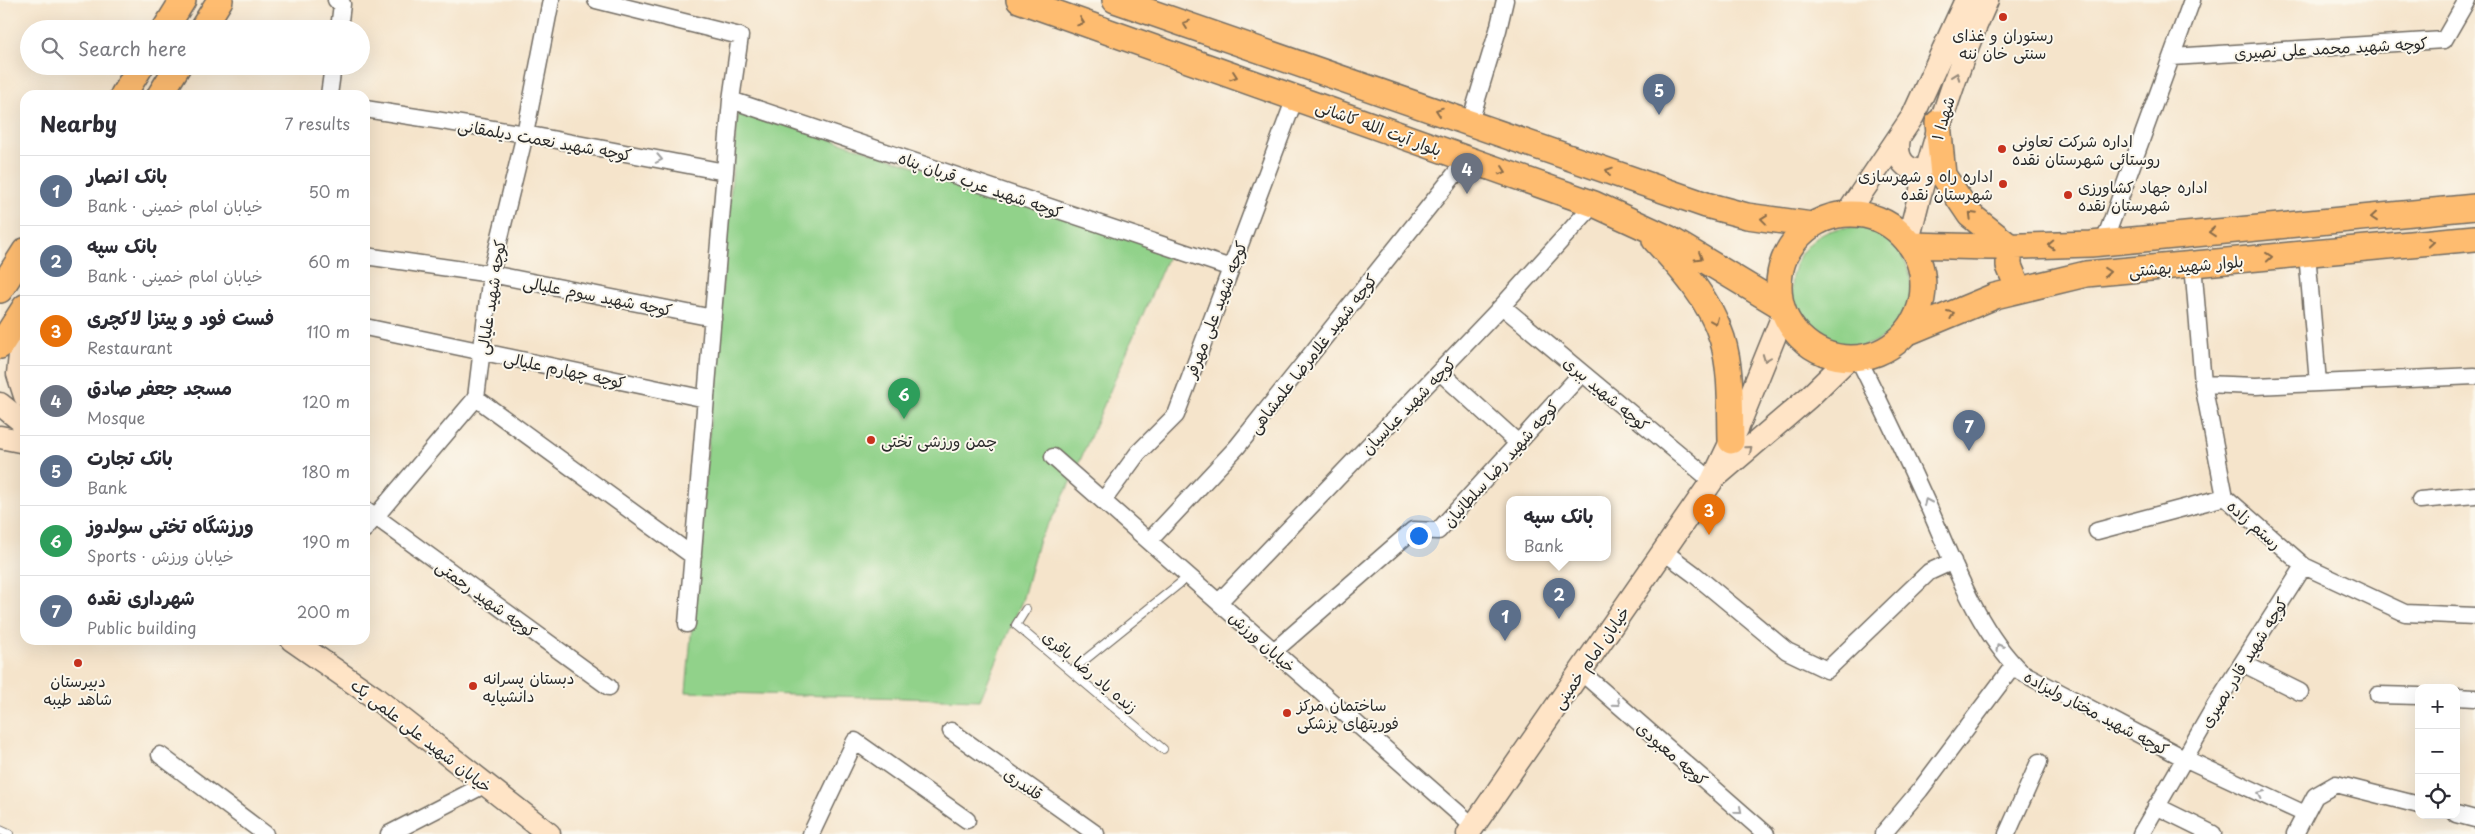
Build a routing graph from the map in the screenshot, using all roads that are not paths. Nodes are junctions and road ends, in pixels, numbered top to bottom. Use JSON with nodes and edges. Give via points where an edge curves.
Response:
{"nodes":[{"id":1,"x":220,"y":0,"type":"edge"},
{"id":2,"x":336,"y":0,"type":"edge"},
{"id":3,"x":551,"y":0,"type":"edge"},
{"id":4,"x":596,"y":0,"type":"edge"},
{"id":5,"x":1019,"y":0,"type":"edge"},
{"id":6,"x":1116,"y":0,"type":"edge"},
{"id":7,"x":1505,"y":0,"type":"edge"},
{"id":8,"x":1966,"y":0,"type":"edge"},
{"id":9,"x":1987,"y":0,"type":"edge"},
{"id":10,"x":2192,"y":0,"type":"edge"},
{"id":11,"x":2467,"y":0,"type":"edge"},
{"id":12,"x":179,"y":1,"type":"edge"},
{"id":13,"x":170,"y":20,"type":"edge"},
{"id":14,"x":208,"y":20,"type":"edge"},
{"id":15,"x":340,"y":20,"type":"edge"},
{"id":16,"x":2172,"y":57,"type":"junction"},
{"id":17,"x":135,"y":75,"type":"edge"},
{"id":18,"x":172,"y":75,"type":"edge"},
{"id":19,"x":332,"y":75,"type":"edge"},
{"id":20,"x":126,"y":90,"type":"edge"},
{"id":21,"x":163,"y":90,"type":"edge"},
{"id":22,"x":330,"y":90,"type":"edge"},
{"id":23,"x":1295,"y":98,"type":"junction"},
{"id":24,"x":732,"y":100,"type":"junction"},
{"id":25,"x":370,"y":110,"type":"edge"},
{"id":26,"x":1470,"y":122,"type":"junction"},
{"id":27,"x":1938,"y":123,"type":"junction"},
{"id":28,"x":525,"y":134,"type":"junction"},
{"id":29,"x":1899,"y":138,"type":"junction"},
{"id":30,"x":1554,"y":152,"type":"junction"},
{"id":31,"x":1467,"y":158,"type":"junction"},
{"id":32,"x":1927,"y":170,"type":"junction"},
{"id":33,"x":725,"y":172,"type":"junction"},
{"id":34,"x":1541,"y":185,"type":"junction"},
{"id":35,"x":1594,"y":204,"type":"junction"},
{"id":36,"x":2475,"y":207,"type":"edge"},
{"id":37,"x":1847,"y":214,"type":"junction"},
{"id":38,"x":1812,"y":225,"type":"junction"},
{"id":39,"x":1643,"y":227,"type":"junction"},
{"id":40,"x":2475,"y":238,"type":"edge"},
{"id":41,"x":2104,"y":242,"type":"junction"},
{"id":42,"x":1909,"y":243,"type":"junction"},
{"id":43,"x":2009,"y":246,"type":"junction"},
{"id":44,"x":2307,"y":254,"type":"junction"},
{"id":45,"x":370,"y":257,"type":"edge"},
{"id":46,"x":2193,"y":264,"type":"junction"},
{"id":47,"x":20,"y":265,"type":"edge"},
{"id":48,"x":1231,"y":268,"type":"junction"},
{"id":49,"x":491,"y":274,"type":"junction"},
{"id":50,"x":0,"y":290,"type":"edge"},
{"id":51,"x":2019,"y":290,"type":"junction"},
{"id":52,"x":1502,"y":306,"type":"junction"},
{"id":53,"x":1783,"y":309,"type":"junction"},
{"id":54,"x":20,"y":315,"type":"edge"},
{"id":55,"x":713,"y":318,"type":"junction"},
{"id":56,"x":370,"y":329,"type":"edge"},
{"id":57,"x":1906,"y":333,"type":"junction"},
{"id":58,"x":0,"y":346,"type":"edge"},
{"id":59,"x":481,"y":351,"type":"junction"},
{"id":60,"x":20,"y":355,"type":"edge"},
{"id":61,"x":1853,"y":358,"type":"junction"},
{"id":62,"x":1440,"y":372,"type":"junction"},
{"id":63,"x":1582,"y":372,"type":"junction"},
{"id":64,"x":2475,"y":376,"type":"edge"},
{"id":65,"x":20,"y":380,"type":"edge"},
{"id":66,"x":2318,"y":383,"type":"junction"},
{"id":67,"x":2203,"y":384,"type":"junction"},
{"id":68,"x":476,"y":398,"type":"junction"},
{"id":69,"x":706,"y":399,"type":"junction"},
{"id":70,"x":0,"y":404,"type":"edge"},
{"id":71,"x":20,"y":420,"type":"edge"},
{"id":72,"x":0,"y":437,"type":"edge"},
{"id":73,"x":20,"y":441,"type":"edge"},
{"id":74,"x":1731,"y":441,"type":"junction"},
{"id":75,"x":1518,"y":443,"type":"junction"},
{"id":76,"x":1053,"y":457,"type":"dead end"},
{"id":77,"x":1712,"y":481,"type":"junction"},
{"id":78,"x":2475,"y":495,"type":"edge"},
{"id":79,"x":2225,"y":497,"type":"junction"},
{"id":80,"x":2420,"y":500,"type":"dead end"},
{"id":81,"x":1103,"y":501,"type":"junction"},
{"id":82,"x":370,"y":512,"type":"edge"},
{"id":83,"x":2097,"y":531,"type":"dead end"},
{"id":84,"x":1149,"y":541,"type":"junction"},
{"id":85,"x":1663,"y":551,"type":"junction"},
{"id":86,"x":693,"y":556,"type":"junction"},
{"id":87,"x":1953,"y":560,"type":"junction"},
{"id":88,"x":2304,"y":566,"type":"junction"},
{"id":89,"x":1189,"y":576,"type":"junction"},
{"id":90,"x":1219,"y":602,"type":"junction"},
{"id":91,"x":1026,"y":609,"type":"dead end"},
{"id":92,"x":2475,"y":616,"type":"edge"},
{"id":93,"x":687,"y":624,"type":"dead end"},
{"id":94,"x":299,"y":645,"type":"edge"},
{"id":95,"x":1274,"y":652,"type":"junction"},
{"id":96,"x":2242,"y":663,"type":"junction"},
{"id":97,"x":2014,"y":665,"type":"junction"},
{"id":98,"x":1071,"y":671,"type":"junction"},
{"id":99,"x":1580,"y":671,"type":"junction"},
{"id":100,"x":609,"y":687,"type":"dead end"},
{"id":101,"x":2300,"y":692,"type":"dead end"},
{"id":102,"x":2378,"y":695,"type":"dead end"},
{"id":103,"x":2415,"y":696,"type":"edge"},
{"id":104,"x":2460,"y":698,"type":"edge"},
{"id":105,"x":2475,"y":698,"type":"edge"},
{"id":106,"x":951,"y":731,"type":"dead end"},
{"id":107,"x":1163,"y":749,"type":"dead end"},
{"id":108,"x":160,"y":755,"type":"dead end"},
{"id":109,"x":2184,"y":758,"type":"junction"},
{"id":110,"x":2039,"y":762,"type":"dead end"},
{"id":111,"x":486,"y":784,"type":"junction"},
{"id":112,"x":2415,"y":804,"type":"edge"},
{"id":113,"x":2156,"y":806,"type":"junction"},
{"id":114,"x":2305,"y":814,"type":"junction"},
{"id":115,"x":2460,"y":815,"type":"edge"},
{"id":116,"x":2475,"y":819,"type":"edge"},
{"id":117,"x":967,"y":820,"type":"dead end"},
{"id":118,"x":0,"y":830,"type":"edge"},
{"id":119,"x":1470,"y":830,"type":"edge"},
{"id":120,"x":397,"y":832,"type":"edge"},
{"id":121,"x":1094,"y":833,"type":"edge"},
{"id":122,"x":9,"y":834,"type":"edge"},
{"id":123,"x":265,"y":834,"type":"edge"},
{"id":124,"x":549,"y":834,"type":"edge"},
{"id":125,"x":811,"y":834,"type":"edge"},
{"id":126,"x":1766,"y":834,"type":"edge"},
{"id":127,"x":1883,"y":834,"type":"edge"},
{"id":128,"x":2007,"y":834,"type":"edge"},
{"id":129,"x":2141,"y":834,"type":"edge"},
{"id":130,"x":2213,"y":834,"type":"edge"},
{"id":131,"x":2295,"y":834,"type":"edge"}],
"edges":[{"from":1,"to":14,"type":"main road"},
{"from":2,"to":15,"type":"street","via":[[342,4]]},
{"from":3,"to":28,"type":"street","name":"کوچه شهید علیالی"},
{"from":4,"to":24,"type":"street","via":[[740,36]]},
{"from":5,"to":23,"type":"main road","name":"بلوار آیت الله کاشانی","one_way":true},
{"from":26,"to":6,"type":"main road","name":"بلوار آیت الله کاشانی","one_way":true},
{"from":7,"to":26,"type":"street"},
{"from":8,"to":29,"type":"main road","name":"شهدا ۱","via":[[1913,116]]},
{"from":27,"to":9,"type":"main road","name":"شهدا ۱","one_way":true},
{"from":10,"to":16,"type":"street"},
{"from":11,"to":16,"type":"street","name":"کوچه شهید محمد علی نصیری","via":[[2444,40]]},
{"from":12,"to":13,"type":"main road"},
{"from":16,"to":41,"type":"street"},
{"from":17,"to":20,"type":"main road"},
{"from":18,"to":21,"type":"main road"},
{"from":19,"to":22,"type":"street"},
{"from":23,"to":31,"type":"main road","name":"بلوار آیت الله کاشانی"},
{"from":23,"to":48,"type":"street","name":"کوچه شهید علی مهرفر"},
{"from":24,"to":33,"type":"street"},
{"from":24,"to":48,"type":"street","name":"کوچه شهید عرب قربان پناه"},
{"from":25,"to":28,"type":"street","name":"کوچه شهید نعمت دیلمقانی"},
{"from":26,"to":30,"type":"main road","name":"بلوار آیت الله کاشانی"},
{"from":27,"to":32,"type":"main road","name":"شهدا ۱"},
{"from":43,"to":27,"type":"main road","one_way":true,"via":[[1970,215],[1943,175]]},
{"from":28,"to":33,"type":"street","name":"کوچه شهید نعمت دیلمقانی","one_way":true},
{"from":28,"to":49,"type":"street","name":"کوچه شهید علیالی"},
{"from":29,"to":32,"type":"main road","via":[[1898,155],[1905,165],[1916,172]]},
{"from":29,"to":37,"type":"main road","name":"شهدا ۱"},
{"from":30,"to":34,"type":"main road"},
{"from":38,"to":30,"type":"main road","name":"بلوار آیت الله کاشانی","one_way":true,"via":[[1739,214]]},
{"from":31,"to":34,"type":"main road","name":"بلوار آیت الله کاشانی","one_way":true},
{"from":31,"to":84,"type":"street","name":"کوچه شهید غلامرضا علمشاهی","via":[[1237,447]]},
{"from":32,"to":42,"type":"main road","name":"شهدا ۱"},
{"from":33,"to":55,"type":"street"},
{"from":34,"to":35,"type":"main road","name":"بلوار آیت الله کاشانی"},
{"from":35,"to":39,"type":"main road","name":"بلوار آیت الله کاشانی"},
{"from":35,"to":52,"type":"street","name":"کوچه شهید عباسیان"},
{"from":36,"to":41,"type":"main road","name":"بلوار شهید بهشتی","one_way":true},
{"from":37,"to":38,"type":"main road"},
{"from":37,"to":42,"type":"main road","via":[[1881,220],[1896,229]]},
{"from":38,"to":53,"type":"main road","via":[[1792,244],[1780,269],[1778,288]]},
{"from":39,"to":53,"type":"main road","name":"بلوار آیت الله کاشانی","one_way":true,"via":[[1668,238]]},
{"from":39,"to":74,"type":"main road","one_way":true,"via":[[1680,268],[1710,309],[1722,338],[1728,372]]},
{"from":44,"to":40,"type":"main road","name":"بلوار شهید بهشتی","one_way":true},
{"from":41,"to":43,"type":"main road","name":"بلوار شهید بهشتی","one_way":true},
{"from":42,"to":43,"type":"main road","name":"بلوار شهید بهشتی"},
{"from":42,"to":57,"type":"main road","via":[[1920,262],[1924,280],[1917,317]]},
{"from":43,"to":51,"type":"main road","via":[[2009,266]]},
{"from":46,"to":44,"type":"main road","name":"بلوار شهید بهشتی","one_way":true},
{"from":44,"to":66,"type":"street"},
{"from":45,"to":49,"type":"street","name":"کوچه شهید سوم علیالی"},
{"from":51,"to":46,"type":"main road","name":"بلوار شهید بهشتی","one_way":true,"via":[[2086,274]]},
{"from":46,"to":67,"type":"street","name":"رستم زاده"},
{"from":47,"to":50,"type":"main road"},
{"from":48,"to":81,"type":"street","name":"کوچه شهید علی مهرفر","via":[[1176,415],[1138,453]]},
{"from":49,"to":55,"type":"street","name":"کوچه شهید سوم علیالی"},
{"from":49,"to":59,"type":"street","name":"کوچه شهید علیالی"},
{"from":57,"to":51,"type":"main road","name":"بلوار شهید بهشتی","one_way":true,"via":[[1995,296]]},
{"from":52,"to":62,"type":"street","name":"کوچه شهید عباسیان"},
{"from":52,"to":63,"type":"street","name":"کوچه شهید ببری"},
{"from":53,"to":61,"type":"main road","via":[[1803,340],[1832,356]]},
{"from":53,"to":74,"type":"main road","one_way":true},
{"from":54,"to":58,"type":"main road"},
{"from":55,"to":69,"type":"street"},
{"from":56,"to":59,"type":"street","name":"کوچه چهارم علیالی"},
{"from":57,"to":61,"type":"main road","via":[[1884,350]]},
{"from":59,"to":68,"type":"street","name":"کوچه شهید علیالی"},
{"from":59,"to":69,"type":"street","name":"کوچه چهارم علیالی"},
{"from":60,"to":65,"type":"main road"},
{"from":77,"to":61,"type":"main road","one_way":true},
{"from":87,"to":61,"type":"street","name":"کوچه شهید مختار ولیزاده","one_way":true,"via":[[1901,445]]},
{"from":62,"to":75,"type":"street"},
{"from":62,"to":90,"type":"street","name":"کوچه شهید عباسیان"},
{"from":63,"to":75,"type":"street","name":"کوچه شهید رضا سلطانیان"},
{"from":63,"to":77,"type":"street","name":"کوچه شهید ببری"},
{"from":64,"to":66,"type":"street"},
{"from":66,"to":67,"type":"street"},
{"from":67,"to":79,"type":"street","name":"رستم زاده"},
{"from":68,"to":82,"type":"street"},
{"from":68,"to":86,"type":"street"},
{"from":69,"to":86,"type":"street"},
{"from":70,"to":71,"type":"main road"},
{"from":72,"to":73,"type":"main road"},
{"from":74,"to":77,"type":"main road"},
{"from":75,"to":95,"type":"street","name":"کوچه شهید رضا سلطانیان","via":[[1438,531],[1413,530]]},
{"from":76,"to":81,"type":"street","name":"خیابان ورزش"},
{"from":77,"to":85,"type":"main road","name":"خیابان امام خمینی"},
{"from":78,"to":80,"type":"street"},
{"from":79,"to":83,"type":"street"},
{"from":79,"to":88,"type":"street","name":"رستم زاده"},
{"from":81,"to":84,"type":"street","name":"خیابان ورزش"},
{"from":82,"to":100,"type":"street","name":"کوچه شهید رحمتی"},
{"from":84,"to":89,"type":"street","name":"خیابان ورزش"},
{"from":85,"to":87,"type":"street","via":[[1787,652],[1827,670],[1929,572]]},
{"from":85,"to":99,"type":"main road","name":"خیابان امام خمینی"},
{"from":86,"to":93,"type":"street"},
{"from":97,"to":87,"type":"street","name":"کوچه شهید مختار ولیزاده","one_way":true,"via":[[2004,656],[1985,624]]},
{"from":88,"to":92,"type":"street","name":"رستم زاده","via":[[2405,613]]},
{"from":88,"to":96,"type":"street","name":"کوچه شهید قادر بصیری"},
{"from":89,"to":90,"type":"street","name":"خیابان ورزش"},
{"from":89,"to":98,"type":"lane"},
{"from":90,"to":95,"type":"street","name":"خیابان ورزش"},
{"from":91,"to":98,"type":"lane","name":"زنده یاد رضا باقری","via":[[1016,625]]},
{"from":94,"to":111,"type":"main road","name":"خیابان شهید علی علمی یک","via":[[374,697]]},
{"from":95,"to":119,"type":"street","name":"خیابان ورزش"},
{"from":96,"to":101,"type":"street"},
{"from":96,"to":109,"type":"street","name":"کوچه شهید قادر بصیری"},
{"from":97,"to":109,"type":"street","name":"کوچه شهید مختار ولیزاده","via":[[2021,672]]},
{"from":97,"to":127,"type":"street"},
{"from":98,"to":107,"type":"lane","name":"زنده یاد رضا باقری"},
{"from":99,"to":119,"type":"main road","name":"خیابان امام خمینی"},
{"from":99,"to":126,"type":"street","name":"کوچه معبودی","one_way":true},
{"from":102,"to":103,"type":"street"},
{"from":104,"to":105,"type":"street"},
{"from":106,"to":121,"type":"street","name":"قلندری"},
{"from":108,"to":123,"type":"street"},
{"from":109,"to":113,"type":"street","name":"کوچه شهید قادر بصیری"},
{"from":114,"to":109,"type":"street","name":"کوچه شهید مختار ولیزاده","one_way":true},
{"from":110,"to":128,"type":"street"},
{"from":111,"to":120,"type":"street"},
{"from":111,"to":124,"type":"main road","name":"خیابان شهید علی علمی یک"},
{"from":112,"to":114,"type":"street","via":[[2336,784],[2315,796]]},
{"from":113,"to":129,"type":"street","name":"کوچه شهید قادر بصیری"},
{"from":113,"to":130,"type":"street"},
{"from":114,"to":131,"type":"street"},
{"from":115,"to":116,"type":"street"},
{"from":117,"to":125,"type":"street","via":[[854,740]]},
{"from":118,"to":122,"type":"lane"}]}
